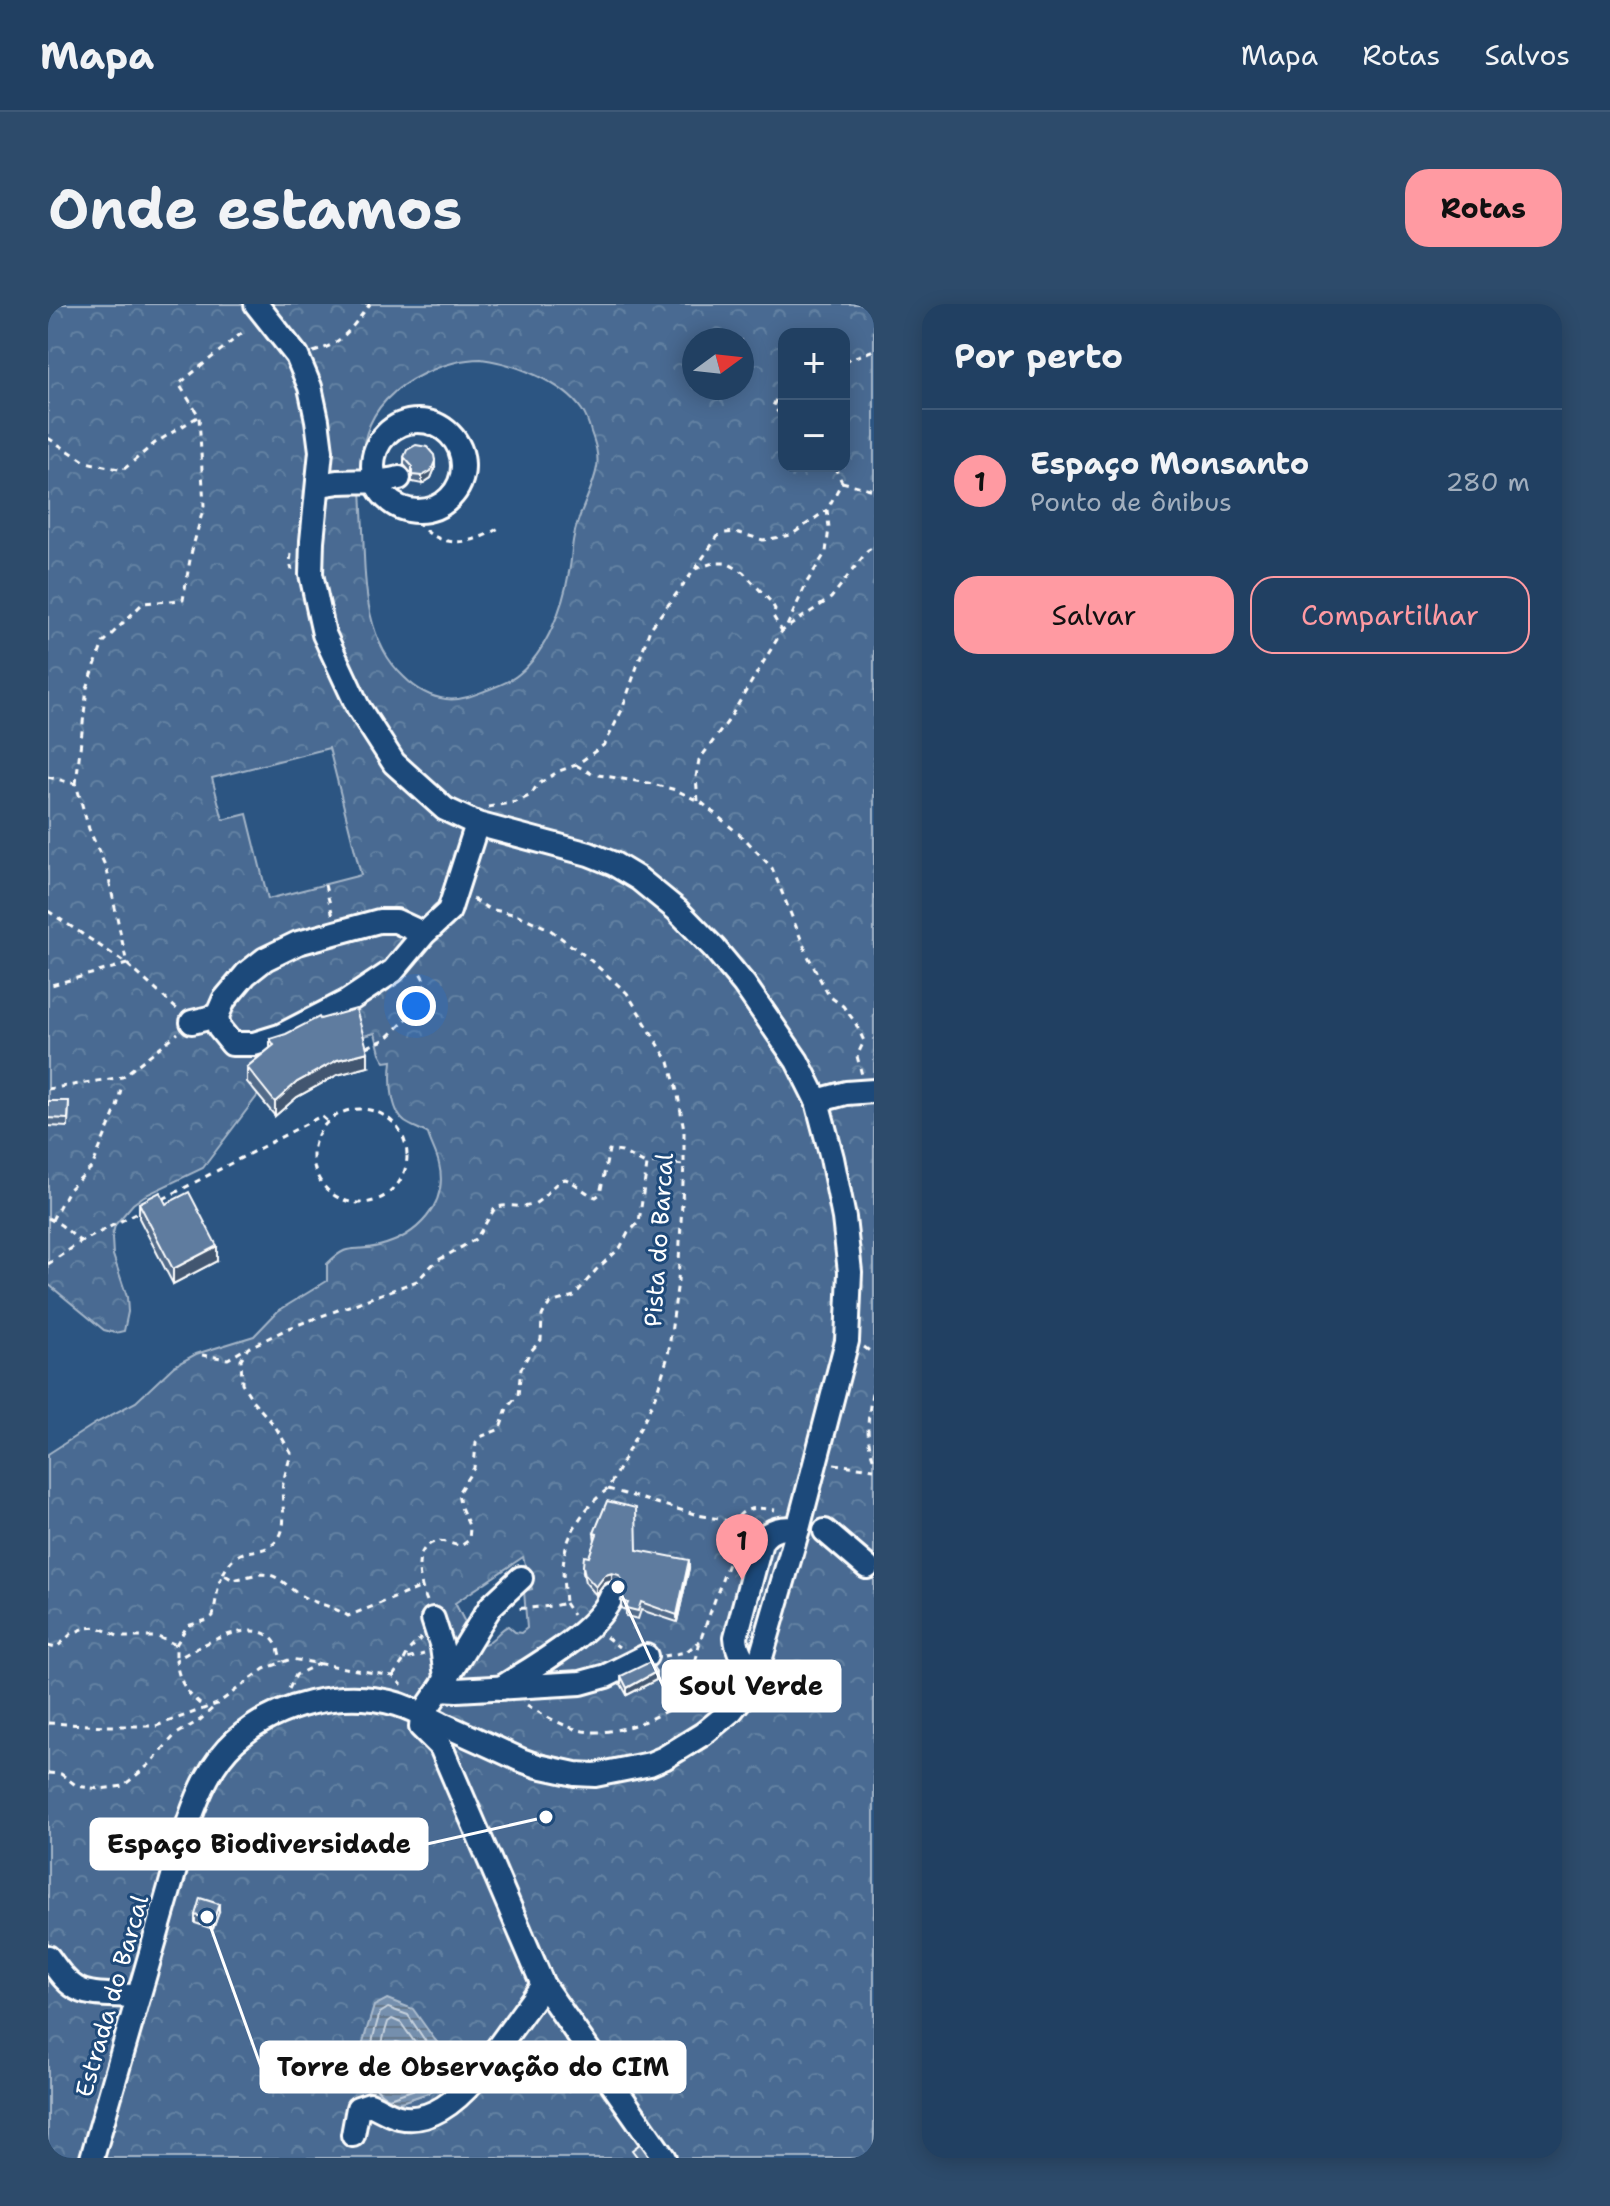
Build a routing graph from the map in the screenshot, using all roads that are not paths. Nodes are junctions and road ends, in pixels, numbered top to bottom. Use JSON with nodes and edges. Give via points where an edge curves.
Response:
{"nodes":[{"id":1,"x":256,"y":304,"type":"edge"},
{"id":2,"x":399,"y":478,"type":"dead end"},
{"id":3,"x":376,"y":482,"type":"junction"},
{"id":4,"x":318,"y":484,"type":"junction"},
{"id":5,"x":477,"y":824,"type":"junction"},
{"id":6,"x":424,"y":934,"type":"junction"},
{"id":7,"x":217,"y":1016,"type":"junction"},
{"id":8,"x":192,"y":1022,"type":"road end"},
{"id":9,"x":868,"y":1084,"type":"edge"},
{"id":10,"x":817,"y":1101,"type":"junction"},
{"id":11,"x":798,"y":1529,"type":"junction"},
{"id":12,"x":825,"y":1531,"type":"tunnel mouth"},
{"id":13,"x":867,"y":1567,"type":"dead end"},
{"id":14,"x":521,"y":1578,"type":"dead end"},
{"id":15,"x":612,"y":1595,"type":"dead end"},
{"id":16,"x":428,"y":1620,"type":"road end"},
{"id":17,"x":646,"y":1656,"type":"dead end"},
{"id":18,"x":748,"y":1664,"type":"junction"},
{"id":19,"x":443,"y":1683,"type":"junction"},
{"id":20,"x":500,"y":1688,"type":"junction"},
{"id":21,"x":422,"y":1715,"type":"junction"},
{"id":22,"x":48,"y":1957,"type":"edge"},
{"id":23,"x":543,"y":1985,"type":"junction"},
{"id":24,"x":138,"y":1997,"type":"junction"},
{"id":25,"x":353,"y":2135,"type":"dead end"},
{"id":26,"x":92,"y":2158,"type":"edge"},
{"id":27,"x":664,"y":2158,"type":"edge"}],
"edges":[{"from":1,"to":4,"type":"street","name":"Estrada do Barcal","via":[[297,356],[310,387],[321,451]]},
{"from":2,"to":3,"type":"street"},
{"from":3,"to":3,"type":"street","via":[[376,449],[398,425],[431,422],[457,442],[462,475],[445,502],[413,511],[384,496]]},
{"from":3,"to":4,"type":"street"},
{"from":4,"to":5,"type":"street","name":"Estrada do Barcal","via":[[311,574],[324,634],[340,670],[394,763],[445,809]]},
{"from":5,"to":6,"type":"street","via":[[449,911]]},
{"from":5,"to":10,"type":"street","name":"Estrada do Barcal","via":[[589,854],[639,879],[677,910],[744,984],[797,1061]]},
{"from":6,"to":7,"type":"street","via":[[396,921],[379,921],[298,943],[246,974]]},
{"from":6,"to":7,"type":"street","via":[[393,971],[280,1036],[232,1044]]},
{"from":7,"to":8,"type":"street"},
{"from":9,"to":10,"type":"street"},
{"from":10,"to":11,"type":"street","name":"Estrada do Barcal","via":[[844,1218],[850,1272],[848,1327]]},
{"from":11,"to":18,"type":"street","name":"Estrada do Barcal"},
{"from":11,"to":18,"type":"street","via":[[772,1531],[761,1542],[736,1637],[736,1647]]},
{"from":12,"to":13,"type":"street"},
{"from":14,"to":19,"type":"street","via":[[491,1606]]},
{"from":15,"to":20,"type":"street","via":[[573,1640]]},
{"from":16,"to":19,"type":"street","via":[[442,1647]]},
{"from":17,"to":20,"type":"street","via":[[595,1680]]},
{"from":18,"to":21,"type":"street","name":"Estrada do Barcal","via":[[740,1700],[703,1734],[650,1764],[595,1775],[538,1766]]},
{"from":19,"to":20,"type":"street"},
{"from":19,"to":21,"type":"street"},
{"from":21,"to":23,"type":"street","via":[[421,1727],[441,1747]]},
{"from":21,"to":24,"type":"street","name":"Estrada do Barcal","via":[[396,1704],[326,1699],[271,1718],[233,1743],[199,1792]]},
{"from":22,"to":24,"type":"street","via":[[79,1990]]},
{"from":23,"to":25,"type":"street","via":[[475,2079],[446,2107],[424,2116],[401,2117],[370,2104],[358,2108]]},
{"from":23,"to":27,"type":"street"},
{"from":24,"to":26,"type":"street","name":"Estrada do Barcal"}]}
